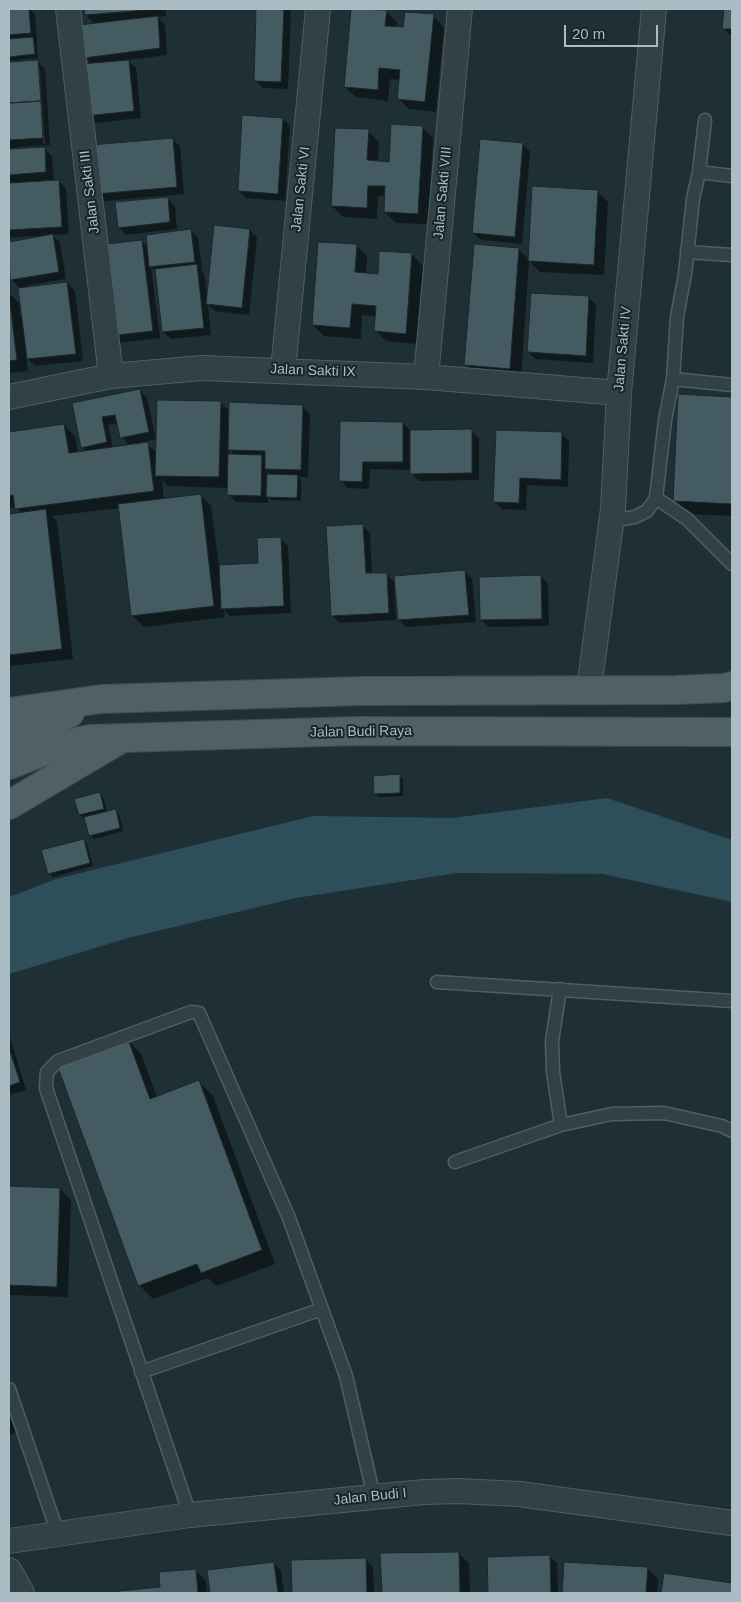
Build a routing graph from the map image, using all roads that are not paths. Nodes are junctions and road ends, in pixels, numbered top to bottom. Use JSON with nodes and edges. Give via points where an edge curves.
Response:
{"nodes":[{"id":1,"x":68,"y":9,"type":"edge"},
{"id":2,"x":318,"y":9,"type":"edge"},
{"id":3,"x":460,"y":9,"type":"edge"},
{"id":4,"x":654,"y":9,"type":"edge"},
{"id":5,"x":705,"y":120,"type":"dead end"},
{"id":6,"x":699,"y":172,"type":"junction"},
{"id":7,"x":732,"y":176,"type":"edge"},
{"id":8,"x":687,"y":252,"type":"junction"},
{"id":9,"x":732,"y":255,"type":"edge"},
{"id":10,"x":283,"y":370,"type":"junction"},
{"id":11,"x":111,"y":376,"type":"junction"},
{"id":12,"x":426,"y":376,"type":"junction"},
{"id":13,"x":673,"y":379,"type":"junction"},
{"id":14,"x":732,"y":385,"type":"edge"},
{"id":15,"x":619,"y":393,"type":"junction"},
{"id":16,"x":9,"y":397,"type":"edge"},
{"id":17,"x":656,"y":498,"type":"junction"},
{"id":18,"x":610,"y":522,"type":"junction"},
{"id":19,"x":732,"y":564,"type":"edge"},
{"id":20,"x":732,"y":686,"type":"edge"},
{"id":21,"x":590,"y":689,"type":"junction"},
{"id":22,"x":101,"y":699,"type":"junction"},
{"id":23,"x":9,"y":712,"type":"edge"},
{"id":24,"x":732,"y":732,"type":"edge"},
{"id":25,"x":9,"y":738,"type":"edge"},
{"id":26,"x":123,"y":738,"type":"junction"},
{"id":27,"x":9,"y":765,"type":"edge"},
{"id":28,"x":9,"y":805,"type":"edge"},
{"id":29,"x":437,"y":982,"type":"dead end"},
{"id":30,"x":560,"y":989,"type":"junction"},
{"id":31,"x":732,"y":1001,"type":"edge"},
{"id":32,"x":562,"y":1125,"type":"junction"},
{"id":33,"x":732,"y":1131,"type":"edge"},
{"id":34,"x":455,"y":1162,"type":"dead end"},
{"id":35,"x":322,"y":1309,"type":"junction"},
{"id":36,"x":141,"y":1372,"type":"junction"},
{"id":37,"x":9,"y":1389,"type":"edge"},
{"id":38,"x":14,"y":1422,"type":"edge"},
{"id":39,"x":374,"y":1497,"type":"junction"},
{"id":40,"x":190,"y":1515,"type":"junction"},
{"id":41,"x":732,"y":1523,"type":"edge"},
{"id":42,"x":58,"y":1534,"type":"junction"},
{"id":43,"x":9,"y":1541,"type":"edge"},
{"id":44,"x":9,"y":1570,"type":"edge"},
{"id":45,"x":22,"y":1593,"type":"edge"}],
"edges":[{"from":1,"to":11,"type":"street","name":"Jalan Sakti III"},
{"from":2,"to":10,"type":"street","name":"Jalan Sakti VI"},
{"from":3,"to":12,"type":"street","name":"Jalan Sakti VIII"},
{"from":4,"to":15,"type":"street","name":"Jalan Sakti IV"},
{"from":5,"to":6,"type":"lane"},
{"from":6,"to":7,"type":"lane"},
{"from":6,"to":8,"type":"lane"},
{"from":8,"to":9,"type":"lane"},
{"from":8,"to":13,"type":"lane","via":[[677,317]]},
{"from":10,"to":11,"type":"street","name":"Jalan Sakti IX","via":[[202,368]]},
{"from":10,"to":12,"type":"street","name":"Jalan Sakti IX"},
{"from":11,"to":16,"type":"street","name":"Jalan Sakti IX"},
{"from":12,"to":15,"type":"street","name":"Jalan Sakti IX"},
{"from":13,"to":14,"type":"lane"},
{"from":13,"to":17,"type":"lane"},
{"from":15,"to":18,"type":"street","name":"Jalan Sakti IV"},
{"from":17,"to":18,"type":"lane","via":[[647,511]]},
{"from":17,"to":19,"type":"lane","via":[[687,519]]},
{"from":18,"to":21,"type":"street","name":"Jalan Sakti IV"},
{"from":20,"to":21,"type":"main road","via":[[676,690]]},
{"from":21,"to":22,"type":"main road","via":[[362,691]]},
{"from":22,"to":23,"type":"main road"},
{"from":22,"to":25,"type":"main road"},
{"from":24,"to":26,"type":"main road","name":"Jalan Budi Raya","via":[[357,731]]},
{"from":26,"to":27,"type":"main road","via":[[91,739],[61,745]]},
{"from":26,"to":28,"type":"main road","name":"Jalan Budi Raya"},
{"from":29,"to":30,"type":"lane"},
{"from":30,"to":31,"type":"lane"},
{"from":30,"to":32,"type":"lane","via":[[552,1041],[553,1072]]},
{"from":32,"to":33,"type":"lane","via":[[612,1114],[664,1113]]},
{"from":32,"to":34,"type":"lane"},
{"from":35,"to":36,"type":"lane"},
{"from":35,"to":36,"type":"lane","via":[[289,1218],[199,1013],[191,1012],[58,1061],[46,1072],[46,1088]]},
{"from":35,"to":39,"type":"lane","via":[[346,1376]]},
{"from":36,"to":40,"type":"lane"},
{"from":37,"to":38,"type":"lane"},
{"from":38,"to":42,"type":"lane"},
{"from":39,"to":40,"type":"street","name":"Jalan Budi I"},
{"from":39,"to":41,"type":"street","name":"Jalan Budi I","via":[[459,1491],[519,1494]]},
{"from":40,"to":42,"type":"street","name":"Jalan Budi I"},
{"from":42,"to":43,"type":"street","name":"Jalan Budi I"},
{"from":44,"to":45,"type":"street"}]}
